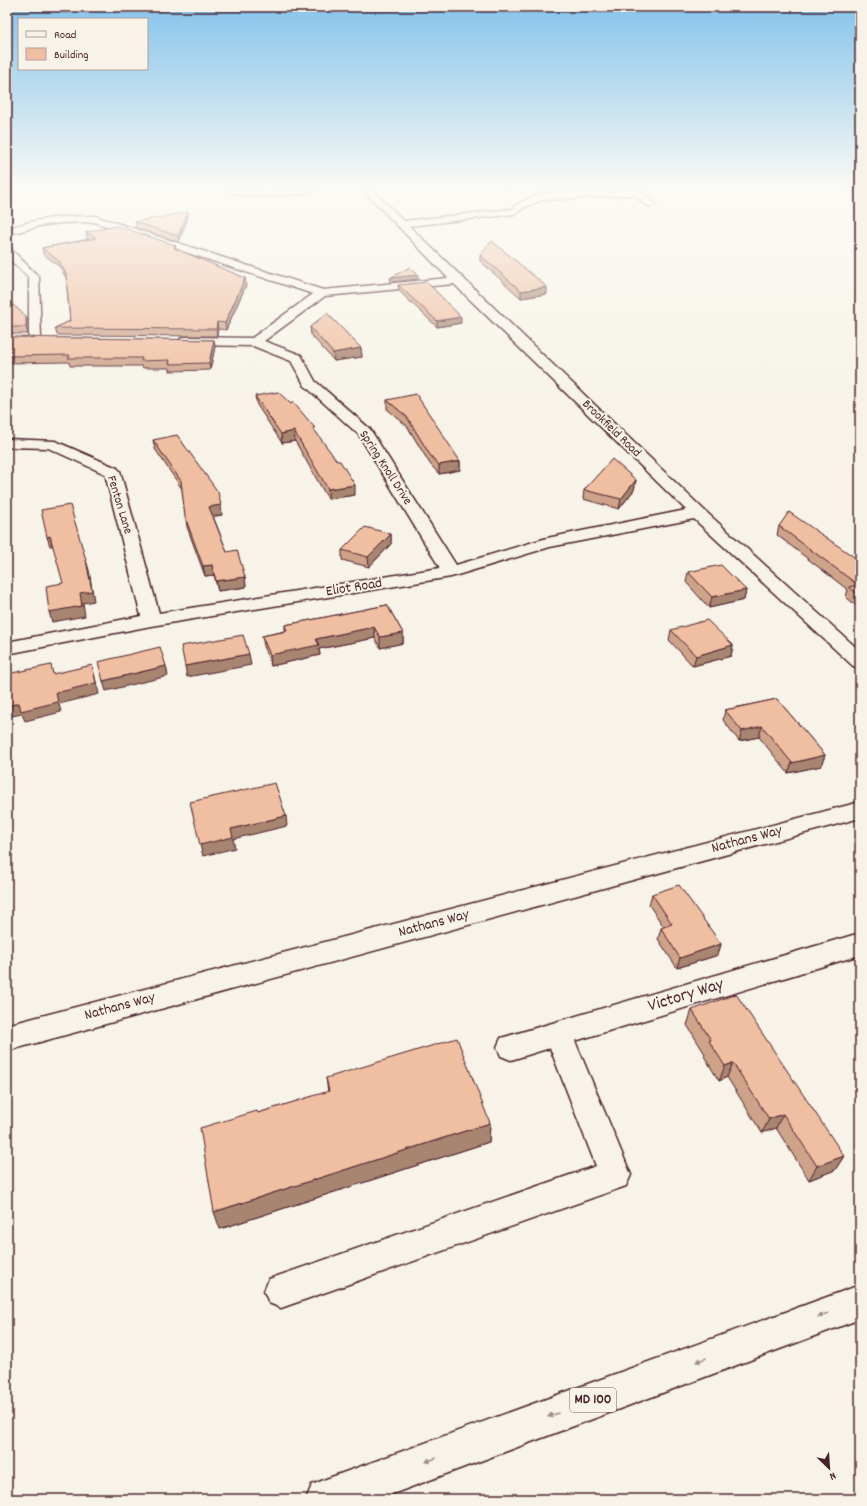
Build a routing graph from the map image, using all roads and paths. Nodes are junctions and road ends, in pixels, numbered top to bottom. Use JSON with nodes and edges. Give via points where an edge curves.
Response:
{"nodes":[{"id":1,"x":16,"y":260,"type":"edge"},
{"id":2,"x":222,"y":260,"type":"edge"},
{"id":3,"x":438,"y":260,"type":"edge"},
{"id":4,"x":457,"y":280,"type":"junction"},
{"id":5,"x":322,"y":293,"type":"junction"},
{"id":6,"x":21,"y":339,"type":"edge"},
{"id":7,"x":35,"y":339,"type":"junction"},
{"id":8,"x":51,"y":339,"type":"edge"},
{"id":9,"x":176,"y":341,"type":"edge"},
{"id":10,"x":255,"y":342,"type":"junction"},
{"id":11,"x":7,"y":443,"type":"edge"},
{"id":12,"x":698,"y":513,"type":"junction"},
{"id":13,"x":451,"y":572,"type":"junction"},
{"id":14,"x":151,"y":620,"type":"junction"},
{"id":15,"x":7,"y":648,"type":"edge"},
{"id":16,"x":856,"y":653,"type":"edge"},
{"id":17,"x":860,"y":810,"type":"edge"},
{"id":18,"x":860,"y":944,"type":"edge"},
{"id":19,"x":558,"y":1034,"type":"junction"},
{"id":20,"x":7,"y":1038,"type":"edge"},
{"id":21,"x":511,"y":1047,"type":"dead end"},
{"id":22,"x":281,"y":1291,"type":"dead end"},
{"id":23,"x":860,"y":1302,"type":"edge"},
{"id":24,"x":326,"y":1499,"type":"edge"}],
"edges":[{"from":1,"to":7,"type":"main road","via":[[34,278]]},
{"from":2,"to":5,"type":"main road"},
{"from":3,"to":4,"type":"main road","name":"Brookfield Road"},
{"from":4,"to":5,"type":"main road"},
{"from":4,"to":12,"type":"main road","name":"Brookfield Road"},
{"from":5,"to":10,"type":"main road"},
{"from":6,"to":7,"type":"main road"},
{"from":7,"to":8,"type":"main road"},
{"from":9,"to":10,"type":"main road","name":"Spring Knoll Drive"},
{"from":10,"to":13,"type":"main road","name":"Spring Knoll Drive","via":[[296,358],[310,383],[365,432]]},
{"from":11,"to":14,"type":"main road","name":"Fenton Lane","via":[[50,444],[112,471]]},
{"from":12,"to":13,"type":"main road","name":"Eliot Road","via":[[547,543]]},
{"from":12,"to":16,"type":"main road","name":"Brookfield Road"},
{"from":13,"to":14,"type":"main road","name":"Eliot Road"},
{"from":14,"to":15,"type":"main road","name":"Eliot Road"},
{"from":17,"to":20,"type":"main road","name":"Nathans Way"},
{"from":18,"to":19,"type":"main road","name":"Victory Way"},
{"from":19,"to":21,"type":"main road","name":"Victory Way"},
{"from":19,"to":22,"type":"main road","via":[[615,1175]]},
{"from":23,"to":24,"type":"main road","number":"MD 100","one_way":true}]}
